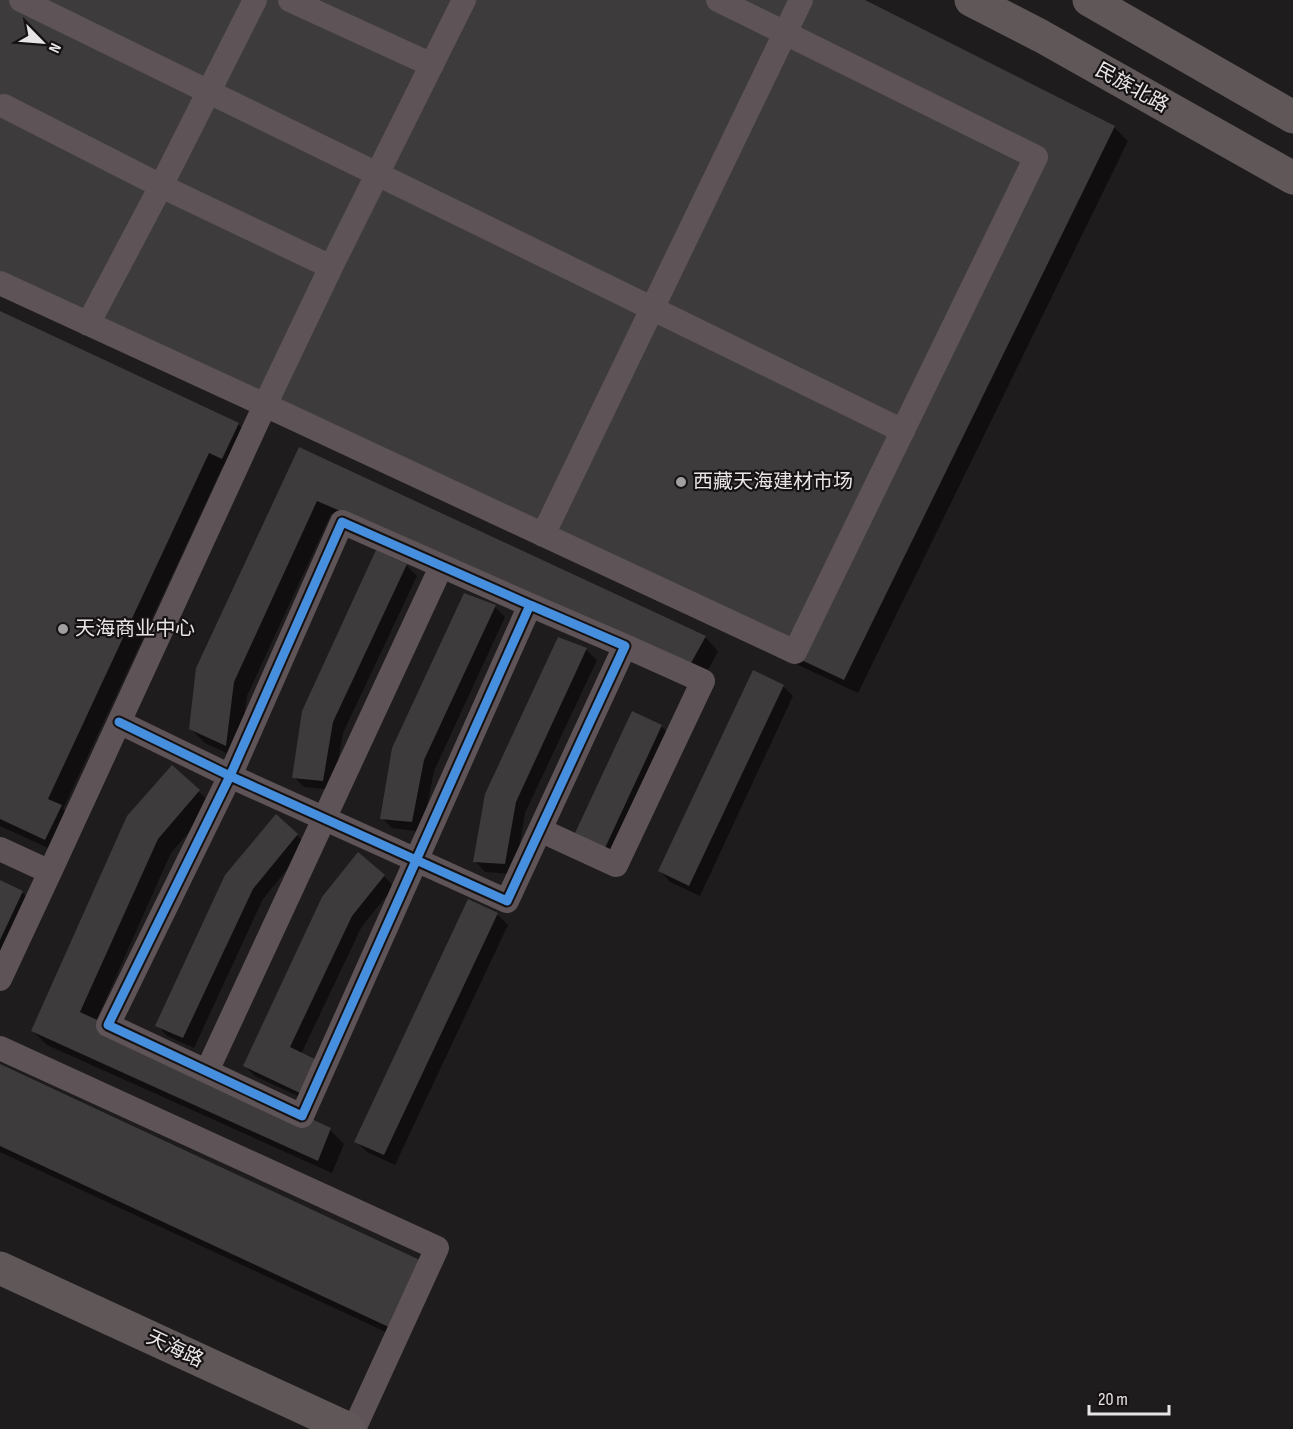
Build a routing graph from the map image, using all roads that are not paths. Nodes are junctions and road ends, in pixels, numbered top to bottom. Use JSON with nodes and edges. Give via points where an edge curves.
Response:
{"nodes":[{"id":1,"x":255,"y":0,"type":"edge"},
{"id":2,"x":290,"y":0,"type":"edge"},
{"id":3,"x":464,"y":0,"type":"edge"},
{"id":4,"x":718,"y":0,"type":"edge"},
{"id":5,"x":801,"y":0,"type":"edge"},
{"id":6,"x":971,"y":0,"type":"edge"},
{"id":7,"x":1089,"y":0,"type":"edge"},
{"id":8,"x":30,"y":2,"type":"edge"},
{"id":9,"x":785,"y":33,"type":"junction"},
{"id":10,"x":432,"y":65,"type":"junction"},
{"id":11,"x":209,"y":92,"type":"junction"},
{"id":12,"x":1,"y":108,"type":"edge"},
{"id":13,"x":1293,"y":117,"type":"edge"},
{"id":14,"x":377,"y":174,"type":"junction"},
{"id":15,"x":1293,"y":178,"type":"edge"},
{"id":16,"x":161,"y":186,"type":"junction"},
{"id":17,"x":331,"y":267,"type":"junction"},
{"id":18,"x":0,"y":283,"type":"edge"},
{"id":19,"x":652,"y":308,"type":"junction"},
{"id":20,"x":88,"y":324,"type":"junction"},
{"id":21,"x":265,"y":405,"type":"junction"},
{"id":22,"x":903,"y":431,"type":"junction"},
{"id":23,"x":543,"y":535,"type":"junction"},
{"id":24,"x":441,"y":567,"type":"junction"},
{"id":25,"x":530,"y":605,"type":"junction"},
{"id":26,"x":625,"y":646,"type":"junction"},
{"id":27,"x":119,"y":722,"type":"junction"},
{"id":28,"x":230,"y":776,"type":"junction"},
{"id":29,"x":324,"y":819,"type":"junction"},
{"id":30,"x":540,"y":830,"type":"junction"},
{"id":31,"x":0,"y":849,"type":"edge"},
{"id":32,"x":417,"y":860,"type":"junction"},
{"id":33,"x":50,"y":872,"type":"junction"},
{"id":34,"x":0,"y":979,"type":"edge"},
{"id":35,"x":0,"y":1048,"type":"edge"},
{"id":36,"x":207,"y":1071,"type":"junction"},
{"id":37,"x":0,"y":1268,"type":"edge"},
{"id":38,"x":351,"y":1429,"type":"edge"}],
"edges":[{"from":1,"to":11,"type":"street"},
{"from":2,"to":10,"type":"street"},
{"from":3,"to":10,"type":"street"},
{"from":4,"to":9,"type":"street"},
{"from":5,"to":9,"type":"street"},
{"from":6,"to":15,"type":"main road","name":"民族北路"},
{"from":7,"to":13,"type":"main road"},
{"from":8,"to":11,"type":"street"},
{"from":9,"to":19,"type":"street"},
{"from":9,"to":22,"type":"street","via":[[1036,157]]},
{"from":10,"to":14,"type":"street"},
{"from":11,"to":14,"type":"street"},
{"from":11,"to":16,"type":"street"},
{"from":12,"to":16,"type":"street"},
{"from":14,"to":17,"type":"street"},
{"from":14,"to":19,"type":"street"},
{"from":16,"to":17,"type":"street"},
{"from":16,"to":20,"type":"street"},
{"from":17,"to":21,"type":"street"},
{"from":18,"to":20,"type":"street"},
{"from":19,"to":22,"type":"street"},
{"from":19,"to":23,"type":"street"},
{"from":20,"to":21,"type":"street"},
{"from":21,"to":23,"type":"street"},
{"from":21,"to":27,"type":"street"},
{"from":22,"to":23,"type":"street","via":[[795,652]]},
{"from":24,"to":25,"type":"street"},
{"from":24,"to":28,"type":"street","via":[[342,522]]},
{"from":24,"to":29,"type":"street"},
{"from":25,"to":26,"type":"street"},
{"from":25,"to":32,"type":"street"},
{"from":26,"to":30,"type":"street"},
{"from":26,"to":30,"type":"street","via":[[703,681],[616,866]]},
{"from":27,"to":28,"type":"street"},
{"from":27,"to":33,"type":"street"},
{"from":28,"to":29,"type":"street"},
{"from":28,"to":36,"type":"street","via":[[108,1025]]},
{"from":29,"to":32,"type":"street"},
{"from":29,"to":36,"type":"street"},
{"from":30,"to":32,"type":"street","via":[[507,901]]},
{"from":31,"to":33,"type":"street"},
{"from":32,"to":36,"type":"street","via":[[302,1116]]},
{"from":33,"to":34,"type":"street"},
{"from":35,"to":38,"type":"street","via":[[437,1248]]},
{"from":37,"to":38,"type":"main road","name":"天海路"}]}
